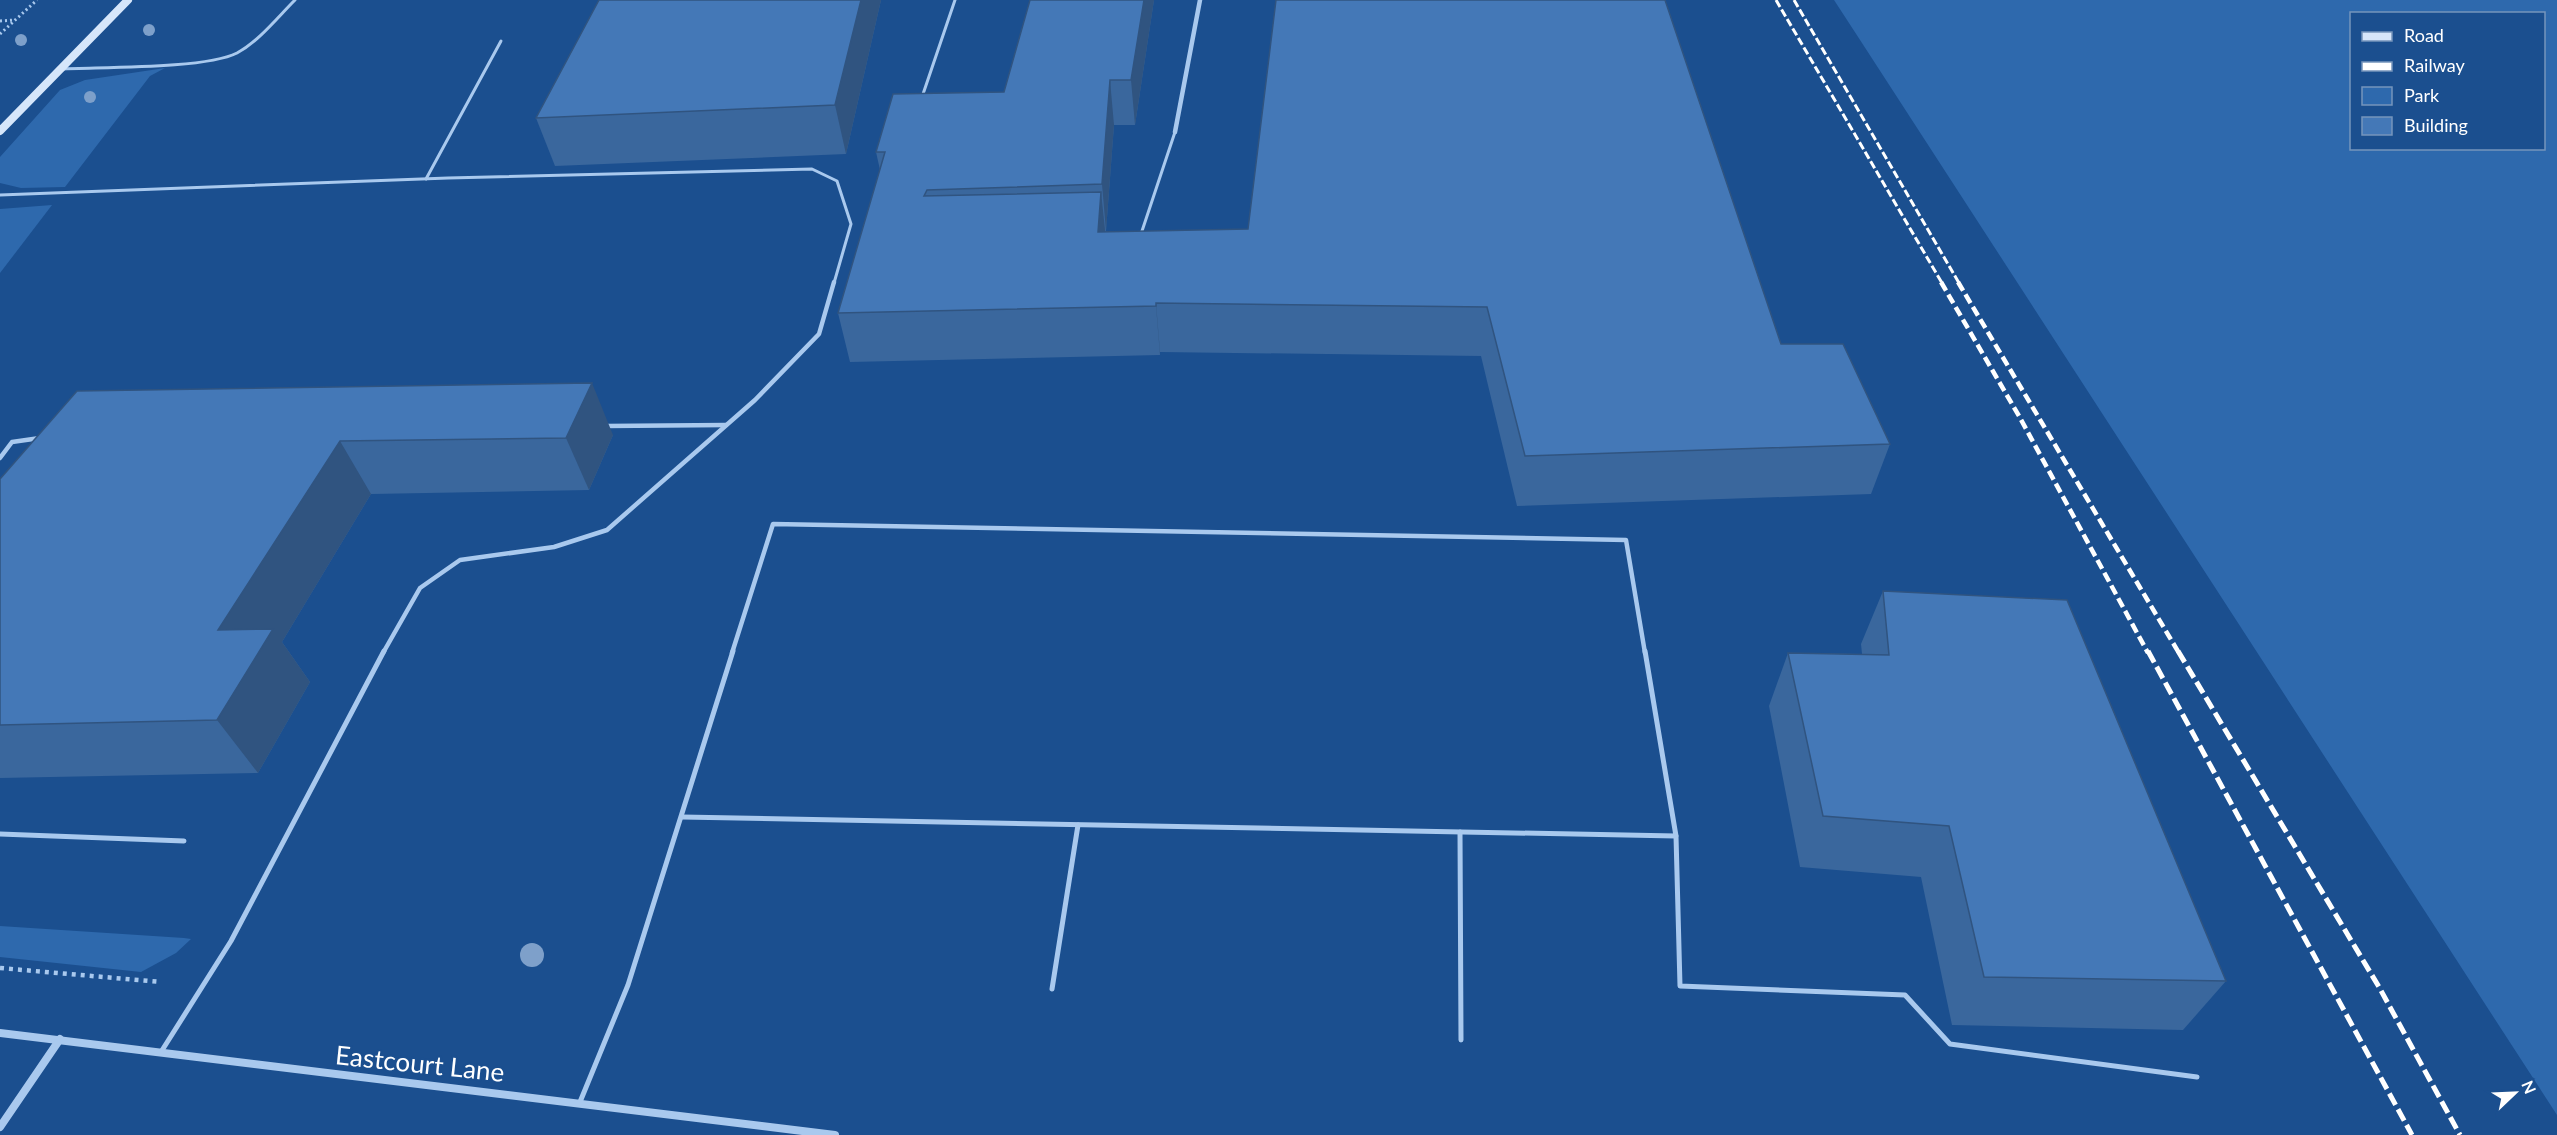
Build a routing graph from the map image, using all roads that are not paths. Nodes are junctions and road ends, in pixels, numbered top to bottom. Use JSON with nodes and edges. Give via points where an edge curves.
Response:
{"nodes":[{"id":1,"x":128,"y":0,"type":"edge"},
{"id":2,"x":295,"y":0,"type":"edge"},
{"id":3,"x":955,"y":0,"type":"edge"},
{"id":4,"x":1200,"y":0,"type":"edge"},
{"id":5,"x":501,"y":41,"type":"dead end"},
{"id":6,"x":59,"y":69,"type":"junction"},
{"id":7,"x":921,"y":102,"type":"edge"},
{"id":8,"x":0,"y":132,"type":"edge"},
{"id":9,"x":1175,"y":132,"type":"joint"},
{"id":10,"x":426,"y":179,"type":"junction"},
{"id":11,"x":0,"y":195,"type":"edge"},
{"id":12,"x":1132,"y":234,"type":"edge"},
{"id":13,"x":726,"y":424,"type":"junction"},
{"id":14,"x":595,"y":426,"type":"dead end"},
{"id":15,"x":46,"y":437,"type":"edge"},
{"id":16,"x":0,"y":458,"type":"edge"},
{"id":17,"x":682,"y":817,"type":"junction"},
{"id":18,"x":1078,"y":825,"type":"junction"},
{"id":19,"x":1460,"y":832,"type":"junction"},
{"id":20,"x":0,"y":834,"type":"edge"},
{"id":21,"x":1677,"y":836,"type":"junction"},
{"id":22,"x":184,"y":841,"type":"dead end"},
{"id":23,"x":1052,"y":989,"type":"dead end"},
{"id":24,"x":0,"y":1033,"type":"edge"},
{"id":25,"x":60,"y":1039,"type":"junction"},
{"id":26,"x":1461,"y":1040,"type":"dead end"},
{"id":27,"x":160,"y":1055,"type":"junction"},
{"id":28,"x":2198,"y":1077,"type":"dead end"},
{"id":29,"x":580,"y":1102,"type":"junction"},
{"id":30,"x":0,"y":1127,"type":"edge"},
{"id":31,"x":835,"y":1135,"type":"edge"}],
"edges":[{"from":1,"to":6,"type":"street"},
{"from":2,"to":6,"type":"lane","via":[[255,40],[236,53],[211,61]]},
{"from":3,"to":7,"type":"lane"},
{"from":4,"to":9,"type":"street"},
{"from":5,"to":10,"type":"lane"},
{"from":6,"to":8,"type":"street"},
{"from":9,"to":12,"type":"lane","via":[[1143,234]]},
{"from":10,"to":11,"type":"lane"},
{"from":10,"to":13,"type":"lane","via":[[812,169],[837,181],[851,224],[819,334]]},
{"from":13,"to":14,"type":"lane"},
{"from":13,"to":27,"type":"lane","via":[[607,530],[554,547],[460,560],[420,588],[231,941]]},
{"from":15,"to":16,"type":"lane","via":[[12,442]]},
{"from":17,"to":18,"type":"lane"},
{"from":17,"to":21,"type":"lane","via":[[773,524],[1626,540]]},
{"from":17,"to":29,"type":"lane","via":[[628,985]]},
{"from":18,"to":19,"type":"lane"},
{"from":18,"to":23,"type":"lane"},
{"from":19,"to":21,"type":"lane"},
{"from":19,"to":26,"type":"lane"},
{"from":20,"to":22,"type":"lane"},
{"from":21,"to":28,"type":"lane","via":[[1680,986],[1905,995],[1950,1044]]},
{"from":24,"to":25,"type":"street","name":"Eastcourt Lane"},
{"from":25,"to":27,"type":"street","name":"Eastcourt Lane"},
{"from":25,"to":30,"type":"street"},
{"from":27,"to":29,"type":"street","name":"Eastcourt Lane"},
{"from":29,"to":31,"type":"street","name":"Eastcourt Lane"}]}
